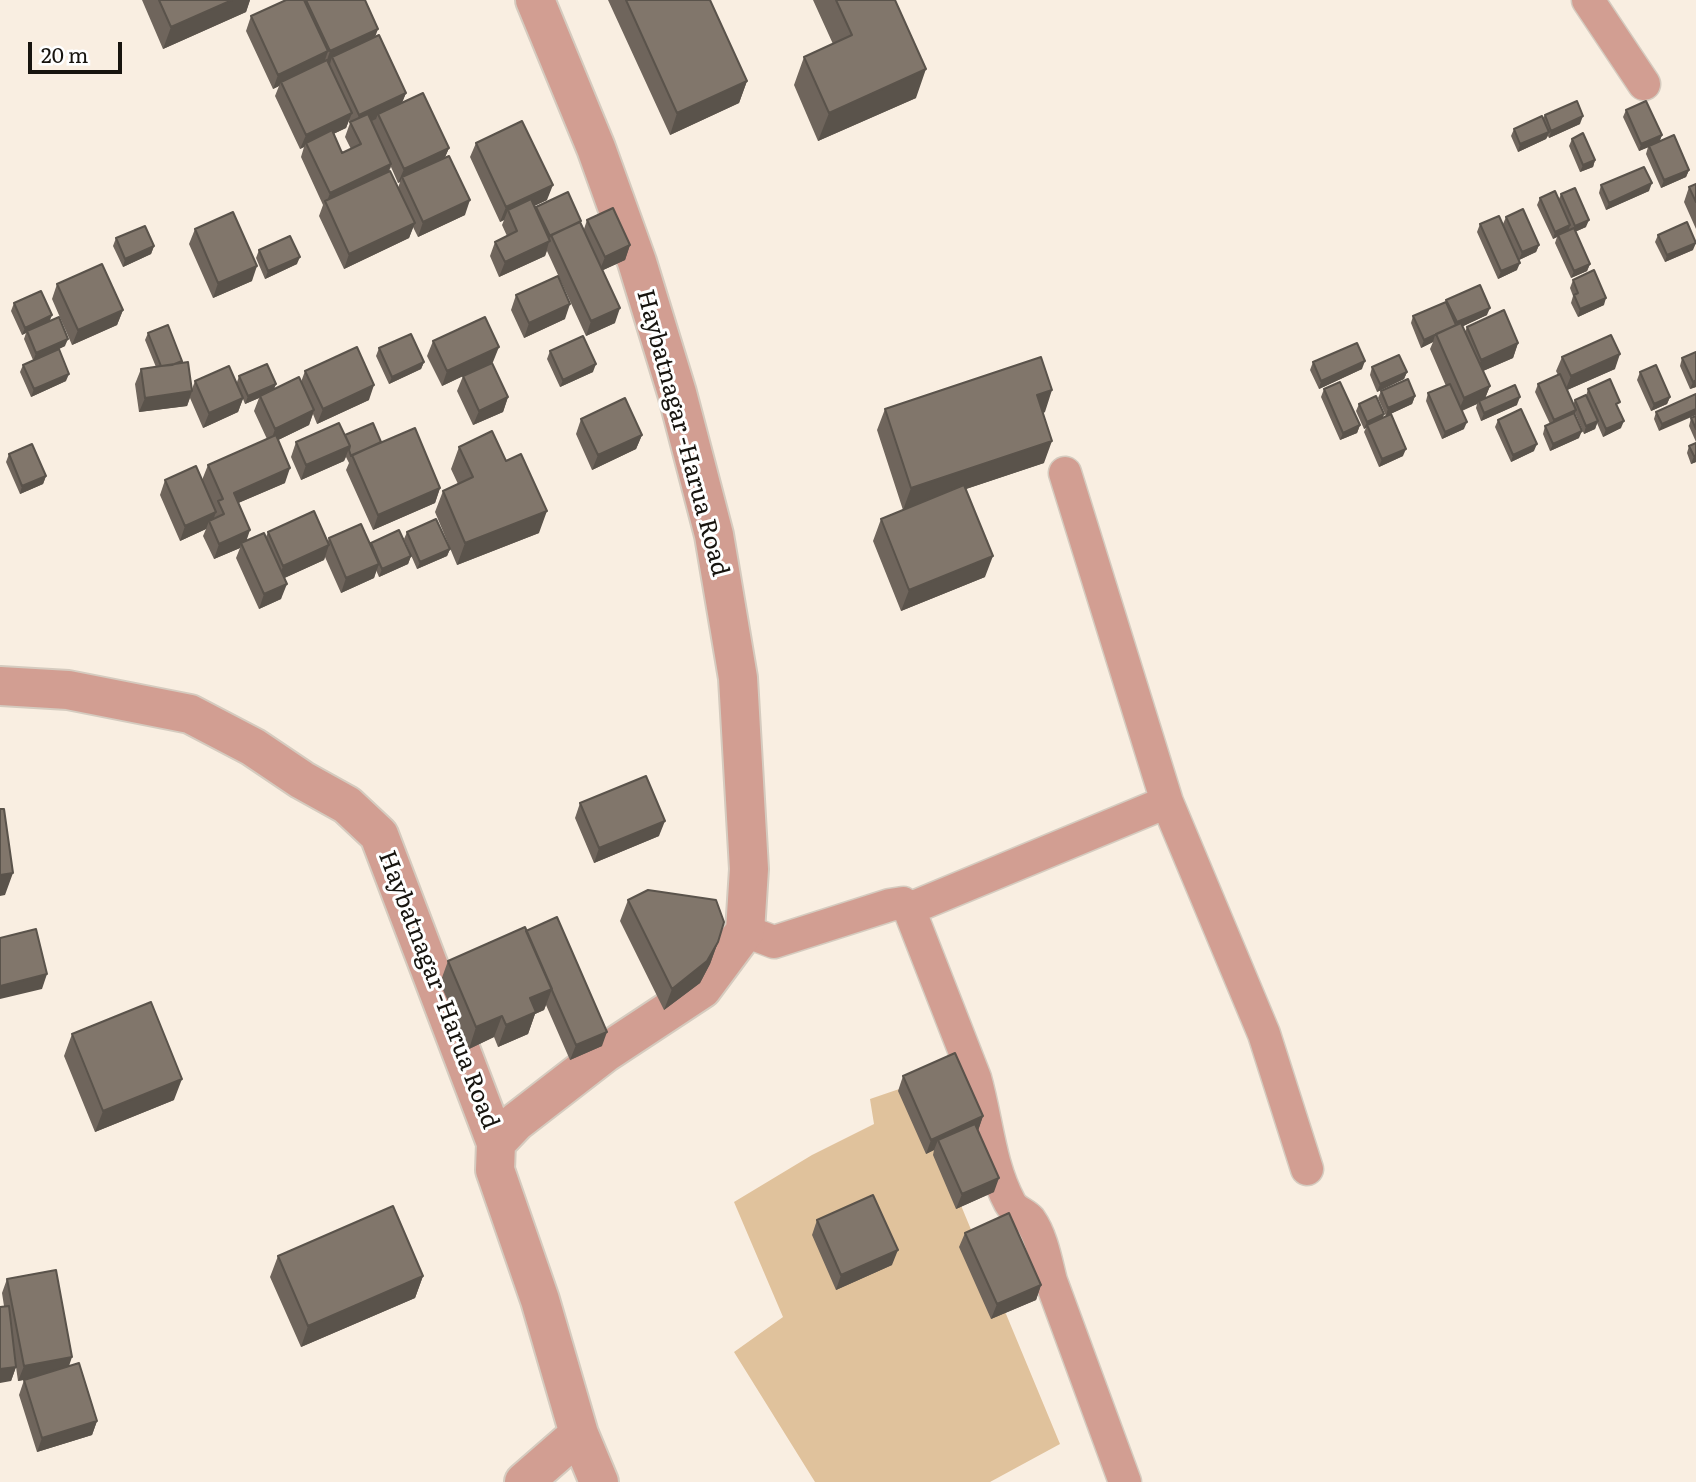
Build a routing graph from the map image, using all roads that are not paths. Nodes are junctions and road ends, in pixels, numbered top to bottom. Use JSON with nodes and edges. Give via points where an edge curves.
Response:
{"nodes":[{"id":1,"x":535,"y":0,"type":"edge"},
{"id":2,"x":1588,"y":0,"type":"edge"},
{"id":3,"x":1644,"y":84,"type":"dead end"},
{"id":4,"x":1065,"y":473,"type":"dead end"},
{"id":5,"x":0,"y":686,"type":"edge"},
{"id":6,"x":1167,"y":802,"type":"junction"},
{"id":7,"x":909,"y":909,"type":"junction"},
{"id":8,"x":745,"y":931,"type":"junction"},
{"id":9,"x":496,"y":1143,"type":"junction"},
{"id":10,"x":1307,"y":1169,"type":"dead end"},
{"id":11,"x":579,"y":1434,"type":"junction"},
{"id":12,"x":524,"y":1482,"type":"edge"},
{"id":13,"x":599,"y":1482,"type":"edge"},
{"id":14,"x":1125,"y":1482,"type":"edge"}],
"edges":[{"from":1,"to":8,"type":"street","name":"Haybatnagar -Harua Road","via":[[637,262],[714,535],[738,678],[749,869]]},
{"from":2,"to":3,"type":"street"},
{"from":4,"to":6,"type":"street"},
{"from":5,"to":9,"type":"street","name":"Haybatnagar -Harua Road","via":[[68,690],[190,713],[347,805],[380,835]]},
{"from":6,"to":7,"type":"street"},
{"from":6,"to":10,"type":"street","via":[[1264,1034]]},
{"from":7,"to":8,"type":"street","via":[[903,903],[890,905],[774,942]]},
{"from":7,"to":14,"type":"street","via":[[975,1078],[989,1148],[1009,1201],[1028,1218],[1043,1249]]},
{"from":8,"to":9,"type":"street","name":"Haybatnagar -Harua Road","via":[[702,989],[605,1053]]},
{"from":9,"to":11,"type":"street","name":"Haybatnagar -Harua Road","via":[[495,1170]]},
{"from":11,"to":12,"type":"street"},
{"from":11,"to":13,"type":"street","name":"Haybatnagar -Harua Road"}]}
